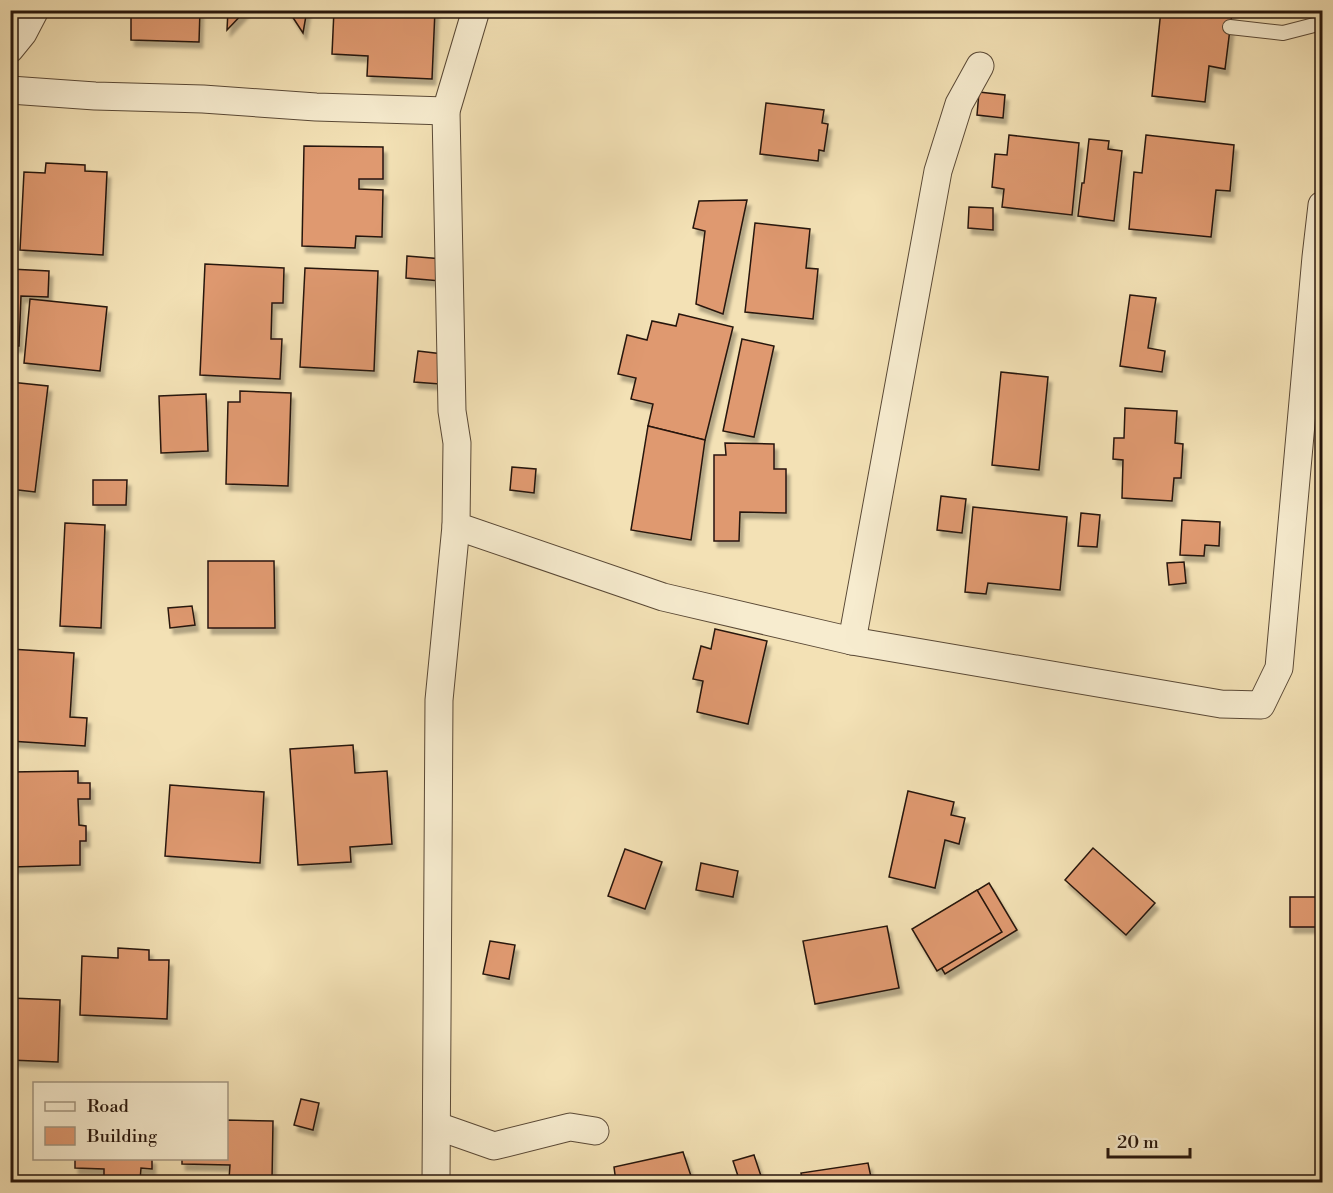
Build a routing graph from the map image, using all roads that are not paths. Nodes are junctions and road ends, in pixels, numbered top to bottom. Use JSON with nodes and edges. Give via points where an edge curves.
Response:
{"nodes":[{"id":1,"x":35,"y":10,"type":"edge"},
{"id":2,"x":476,"y":10,"type":"edge"},
{"id":3,"x":1323,"y":23,"type":"edge"},
{"id":4,"x":1230,"y":27,"type":"dead end"},
{"id":5,"x":10,"y":49,"type":"edge"},
{"id":6,"x":980,"y":66,"type":"dead end"},
{"id":7,"x":10,"y":90,"type":"edge"},
{"id":8,"x":446,"y":111,"type":"junction"},
{"id":9,"x":1323,"y":205,"type":"edge"},
{"id":10,"x":456,"y":526,"type":"junction"},
{"id":11,"x":852,"y":641,"type":"junction"},
{"id":12,"x":437,"y":1126,"type":"junction"},
{"id":13,"x":595,"y":1131,"type":"dead end"},
{"id":14,"x":436,"y":1182,"type":"edge"}],
"edges":[{"from":1,"to":5,"type":"street","via":[[24,33]]},
{"from":2,"to":8,"type":"street"},
{"from":3,"to":4,"type":"lane","via":[[1283,33]]},
{"from":6,"to":11,"type":"street","via":[[959,105],[938,171]]},
{"from":7,"to":8,"type":"street"},
{"from":8,"to":10,"type":"street"},
{"from":9,"to":11,"type":"street","via":[[1279,668],[1261,705],[1221,704]]},
{"from":10,"to":11,"type":"street","via":[[663,597]]},
{"from":10,"to":12,"type":"street","via":[[439,699]]},
{"from":12,"to":13,"type":"street","via":[[494,1146],[570,1127]]},
{"from":12,"to":14,"type":"street"}]}
